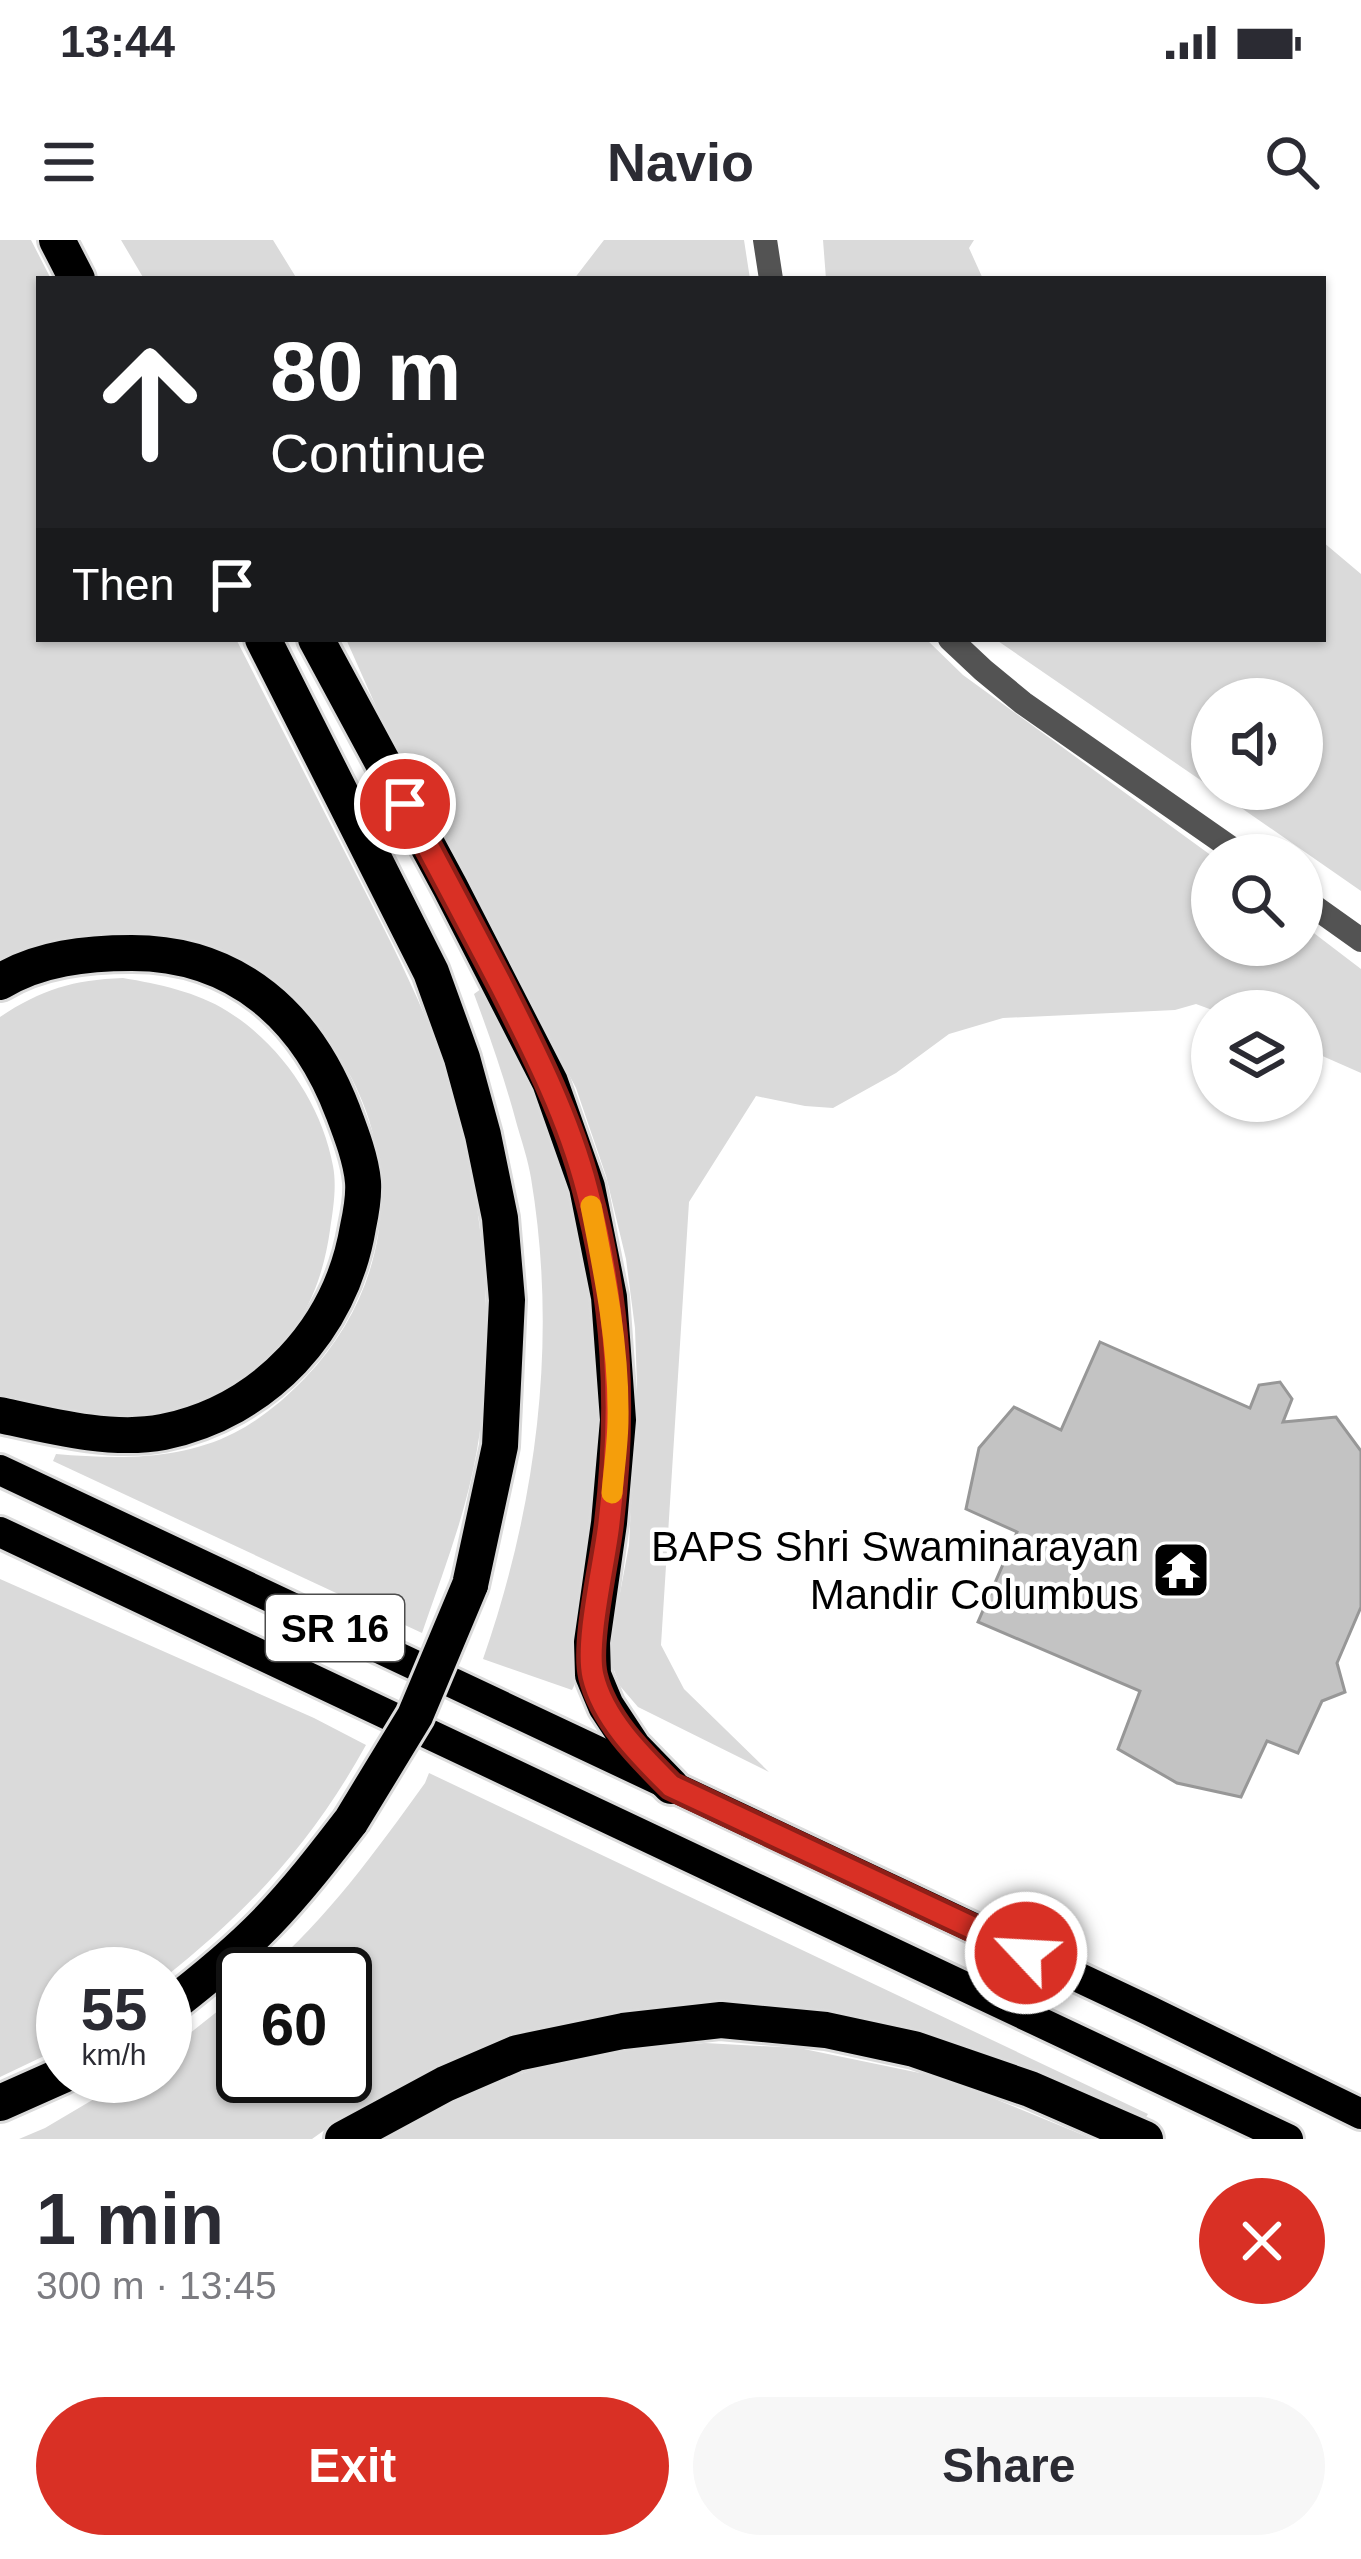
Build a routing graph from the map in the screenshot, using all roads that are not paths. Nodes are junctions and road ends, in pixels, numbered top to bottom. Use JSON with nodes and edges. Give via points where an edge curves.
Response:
{"nodes":[{"id":1,"x":56,"y":240,"type":"edge"},
{"id":2,"x":765,"y":240,"type":"edge"},
{"id":3,"x":75,"y":276,"type":"edge"},
{"id":4,"x":770,"y":276,"type":"edge"},
{"id":5,"x":265,"y":642,"type":"edge"},
{"id":6,"x":318,"y":642,"type":"edge"},
{"id":7,"x":953,"y":642,"type":"edge"},
{"id":8,"x":1211,"y":834,"type":"edge"},
{"id":9,"x":1323,"y":913,"type":"edge"},
{"id":10,"x":1361,"y":940,"type":"edge"},
{"id":11,"x":0,"y":982,"type":"edge"},
{"id":12,"x":0,"y":1414,"type":"edge"},
{"id":13,"x":0,"y":1470,"type":"edge"},
{"id":14,"x":0,"y":1532,"type":"edge"},
{"id":15,"x":671,"y":1786,"type":"junction"},
{"id":16,"x":192,"y":1989,"type":"edge"},
{"id":17,"x":36,"y":2087,"type":"edge"},
{"id":18,"x":4,"y":2102,"type":"edge"},
{"id":19,"x":1361,"y":2114,"type":"edge"},
{"id":20,"x":344,"y":2139,"type":"edge"},
{"id":21,"x":1145,"y":2139,"type":"edge"},
{"id":22,"x":1288,"y":2139,"type":"edge"}],
"edges":[{"from":1,"to":3,"type":"highway"},
{"from":2,"to":4,"type":"street"},
{"from":5,"to":16,"type":"highway","bridge":true,"via":[[431,971],[462,1058],[500,1218],[507,1300],[500,1446],[470,1585],[415,1716],[310,1875]]},
{"from":6,"to":15,"type":"highway","via":[[550,1082],[587,1187],[609,1297],[618,1420],[592,1675],[633,1747]]},
{"from":7,"to":8,"type":"street","via":[[1024,703]]},
{"from":9,"to":10,"type":"street"},
{"from":11,"to":12,"type":"highway","via":[[43,962],[103,953],[164,953],[218,969],[264,996],[304,1036],[329,1076],[363,1182],[355,1247],[336,1302],[304,1350],[260,1392],[159,1433],[103,1433]]},
{"from":13,"to":15,"type":"main road","number":"SR 16"},
{"from":14,"to":22,"type":"main road","number":"SR 16"},
{"from":15,"to":19,"type":"main road","number":"SR 16"},
{"from":17,"to":18,"type":"highway"},
{"from":20,"to":21,"type":"highway","via":[[517,2053],[721,2020],[914,2048]]}]}
